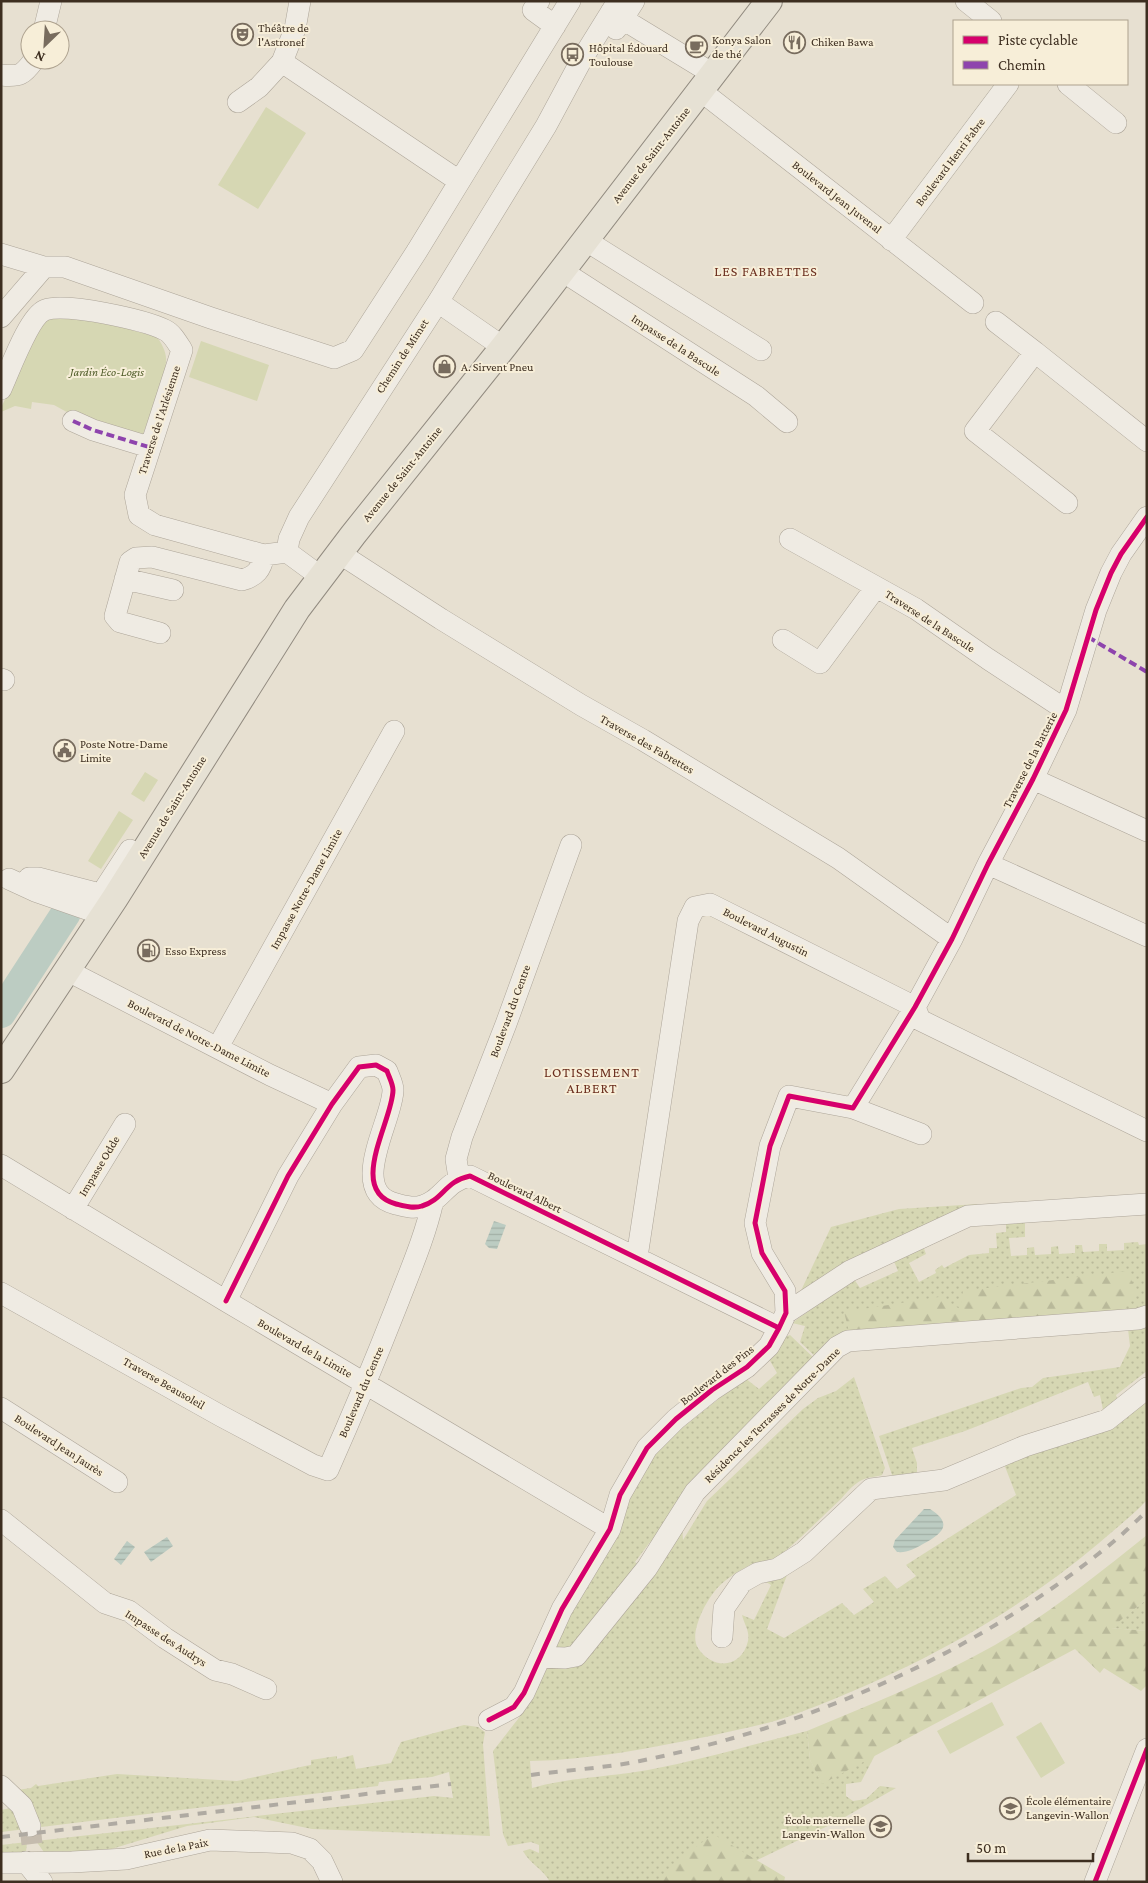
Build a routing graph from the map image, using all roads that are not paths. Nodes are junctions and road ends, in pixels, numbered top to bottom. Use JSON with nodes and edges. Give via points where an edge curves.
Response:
{"nodes":[{"id":1,"x":51,"y":1,"type":"edge"},
{"id":2,"x":300,"y":1,"type":"edge"},
{"id":3,"x":539,"y":1,"type":"edge"},
{"id":4,"x":570,"y":1,"type":"edge"},
{"id":5,"x":634,"y":1,"type":"edge"},
{"id":6,"x":769,"y":1,"type":"edge"},
{"id":7,"x":966,"y":1,"type":"edge"},
{"id":8,"x":617,"y":11,"type":"edge"},
{"id":9,"x":46,"y":20,"type":"edge"},
{"id":10,"x":989,"y":20,"type":"edge"},
{"id":11,"x":555,"y":26,"type":"junction"},
{"id":12,"x":282,"y":62,"type":"junction"},
{"id":13,"x":26,"y":70,"type":"edge"},
{"id":14,"x":1,"y":75,"type":"edge"},
{"id":15,"x":707,"y":82,"type":"junction"},
{"id":16,"x":1007,"y":85,"type":"edge"},
{"id":17,"x":1069,"y":85,"type":"edge"},
{"id":18,"x":238,"y":102,"type":"dead end"},
{"id":19,"x":1116,"y":122,"type":"dead end"},
{"id":20,"x":459,"y":181,"type":"junction"},
{"id":21,"x":585,"y":240,"type":"junction"},
{"id":22,"x":892,"y":240,"type":"junction"},
{"id":23,"x":1,"y":254,"type":"edge"},
{"id":24,"x":44,"y":267,"type":"junction"},
{"id":25,"x":562,"y":271,"type":"junction"},
{"id":26,"x":438,"y":302,"type":"junction"},
{"id":27,"x":973,"y":303,"type":"dead end"},
{"id":28,"x":1,"y":317,"type":"edge"},
{"id":29,"x":996,"y":322,"type":"dead end"},
{"id":30,"x":503,"y":347,"type":"junction"},
{"id":31,"x":761,"y":350,"type":"dead end"},
{"id":32,"x":1035,"y":352,"type":"junction"},
{"id":33,"x":1,"y":389,"type":"edge"},
{"id":34,"x":73,"y":421,"type":"dead end"},
{"id":35,"x":787,"y":422,"type":"dead end"},
{"id":36,"x":1147,"y":441,"type":"edge"},
{"id":37,"x":149,"y":447,"type":"junction"},
{"id":38,"x":1067,"y":503,"type":"dead end"},
{"id":39,"x":1147,"y":517,"type":"edge"},
{"id":40,"x":790,"y":539,"type":"dead end"},
{"id":41,"x":287,"y":552,"type":"junction"},
{"id":42,"x":339,"y":553,"type":"junction"},
{"id":43,"x":264,"y":555,"type":"junction"},
{"id":44,"x":321,"y":577,"type":"junction"},
{"id":45,"x":125,"y":579,"type":"junction"},
{"id":46,"x":876,"y":587,"type":"junction"},
{"id":47,"x":173,"y":590,"type":"dead end"},
{"id":48,"x":160,"y":633,"type":"dead end"},
{"id":49,"x":783,"y":640,"type":"dead end"},
{"id":50,"x":1066,"y":710,"type":"junction"},
{"id":51,"x":394,"y":731,"type":"dead end"},
{"id":52,"x":1033,"y":779,"type":"junction"},
{"id":53,"x":1147,"y":831,"type":"edge"},
{"id":54,"x":571,"y":845,"type":"dead end"},
{"id":55,"x":988,"y":864,"type":"junction"},
{"id":56,"x":5,"y":878,"type":"edge"},
{"id":57,"x":107,"y":902,"type":"junction"},
{"id":58,"x":1147,"y":936,"type":"edge"},
{"id":59,"x":952,"y":939,"type":"junction"},
{"id":60,"x":68,"y":971,"type":"junction"},
{"id":61,"x":915,"y":1007,"type":"junction"},
{"id":62,"x":218,"y":1047,"type":"junction"},
{"id":63,"x":1,"y":1070,"type":"edge"},
{"id":64,"x":332,"y":1104,"type":"junction"},
{"id":65,"x":853,"y":1108,"type":"junction"},
{"id":66,"x":125,"y":1124,"type":"dead end"},
{"id":67,"x":1147,"y":1131,"type":"edge"},
{"id":68,"x":921,"y":1134,"type":"dead end"},
{"id":69,"x":1,"y":1165,"type":"edge"},
{"id":70,"x":459,"y":1178,"type":"junction"},
{"id":71,"x":433,"y":1201,"type":"junction"},
{"id":72,"x":1147,"y":1204,"type":"edge"},
{"id":73,"x":73,"y":1209,"type":"junction"},
{"id":74,"x":637,"y":1257,"type":"junction"},
{"id":75,"x":1,"y":1293,"type":"edge"},
{"id":76,"x":226,"y":1301,"type":"junction"},
{"id":77,"x":1147,"y":1316,"type":"edge"},
{"id":78,"x":783,"y":1320,"type":"junction"},
{"id":79,"x":366,"y":1383,"type":"junction"},
{"id":80,"x":1147,"y":1388,"type":"edge"},
{"id":81,"x":1,"y":1408,"type":"edge"},
{"id":82,"x":328,"y":1470,"type":"joint"},
{"id":83,"x":118,"y":1482,"type":"dead end"},
{"id":84,"x":1,"y":1520,"type":"edge"},
{"id":85,"x":610,"y":1529,"type":"junction"},
{"id":86,"x":722,"y":1637,"type":"dead end"},
{"id":87,"x":541,"y":1657,"type":"junction"},
{"id":88,"x":266,"y":1689,"type":"dead end"},
{"id":89,"x":489,"y":1720,"type":"dead end"},
{"id":90,"x":1147,"y":1749,"type":"edge"},
{"id":91,"x":1,"y":1786,"type":"edge"},
{"id":92,"x":31,"y":1848,"type":"junction"},
{"id":93,"x":1,"y":1863,"type":"edge"},
{"id":94,"x":42,"y":1882,"type":"edge"},
{"id":95,"x":332,"y":1882,"type":"edge"},
{"id":96,"x":1094,"y":1882,"type":"edge"}],
"edges":[{"from":1,"to":9,"type":"street"},
{"from":2,"to":12,"type":"street","via":[[295,28]]},
{"from":3,"to":11,"type":"street","via":[[533,10]]},
{"from":4,"to":11,"type":"street"},
{"from":5,"to":8,"type":"street","name":"Chemin de Mimet"},
{"from":6,"to":15,"type":"main road","name":"Avenue de Saint-Antoine"},
{"from":7,"to":10,"type":"street"},
{"from":8,"to":15,"type":"street","name":"Boulevard Jean Juvenal"},
{"from":8,"to":26,"type":"street","name":"Chemin de Mimet","via":[[582,59],[546,126]]},
{"from":11,"to":20,"type":"street"},
{"from":12,"to":18,"type":"street"},
{"from":12,"to":20,"type":"street"},
{"from":13,"to":14,"type":"street","via":[[15,77]]},
{"from":15,"to":21,"type":"main road","name":"Avenue de Saint-Antoine"},
{"from":15,"to":22,"type":"street","name":"Boulevard Jean Juvenal"},
{"from":16,"to":22,"type":"street","name":"Boulevard Henri Fabre"},
{"from":17,"to":19,"type":"street"},
{"from":20,"to":24,"type":"street","via":[[353,350],[334,358],[65,267]]},
{"from":21,"to":25,"type":"main road","name":"Avenue de Saint-Antoine"},
{"from":21,"to":31,"type":"street"},
{"from":22,"to":27,"type":"street","name":"Boulevard Jean Juvenal"},
{"from":23,"to":24,"type":"street"},
{"from":24,"to":28,"type":"street"},
{"from":25,"to":30,"type":"main road","name":"Avenue de Saint-Antoine"},
{"from":25,"to":35,"type":"street","name":"Impasse de la Bascule","via":[[756,396]]},
{"from":26,"to":30,"type":"street"},
{"from":26,"to":41,"type":"street","name":"Chemin de Mimet","via":[[299,517]]},
{"from":29,"to":32,"type":"street"},
{"from":30,"to":42,"type":"main road","name":"Avenue de Saint-Antoine"},
{"from":32,"to":36,"type":"street"},
{"from":32,"to":38,"type":"street","via":[[975,431]]},
{"from":33,"to":37,"type":"street","name":"Traverse de l'Arlésienne","via":[[32,321],[45,310],[65,308],[122,316],[167,330],[182,350]]},
{"from":34,"to":37,"type":"street"},
{"from":37,"to":43,"type":"street","name":"Traverse de l'Arlésienne","via":[[135,495],[139,515],[155,525]]},
{"from":39,"to":50,"type":"street","name":"Traverse de la Batterie","via":[[1111,573],[1096,610]]},
{"from":40,"to":46,"type":"street","name":"Traverse de la Bascule"},
{"from":41,"to":43,"type":"street","name":"Traverse de l'Arlésienne"},
{"from":41,"to":44,"type":"street"},
{"from":42,"to":44,"type":"main road","name":"Avenue de Saint-Antoine"},
{"from":42,"to":59,"type":"street","name":"Traverse des Fabrettes","via":[[581,706],[644,740],[838,858]]},
{"from":43,"to":45,"type":"street","via":[[262,566],[254,577],[242,580],[152,557],[136,558],[130,562]]},
{"from":44,"to":57,"type":"main road","name":"Avenue de Saint-Antoine","via":[[283,630]]},
{"from":45,"to":47,"type":"street"},
{"from":45,"to":48,"type":"street","via":[[115,616],[120,622]]},
{"from":46,"to":49,"type":"street","via":[[820,663]]},
{"from":46,"to":50,"type":"street","name":"Traverse de la Bascule"},
{"from":50,"to":52,"type":"street","name":"Traverse de la Batterie"},
{"from":51,"to":62,"type":"street","name":"Impasse Notre-Dame Limite"},
{"from":52,"to":53,"type":"street"},
{"from":52,"to":55,"type":"street","name":"Traverse de la Batterie"},
{"from":54,"to":70,"type":"street","name":"Boulevard du Centre","via":[[462,1136],[456,1159]]},
{"from":55,"to":58,"type":"street"},
{"from":55,"to":59,"type":"street","name":"Traverse de la Batterie"},
{"from":56,"to":57,"type":"street","via":[[35,891]]},
{"from":57,"to":60,"type":"main road","name":"Avenue de Saint-Antoine"},
{"from":59,"to":61,"type":"street","name":"Traverse de la Batterie"},
{"from":60,"to":62,"type":"street","name":"Boulevard de Notre-Dame Limite"},
{"from":60,"to":63,"type":"main road","name":"Avenue de Saint-Antoine"},
{"from":61,"to":65,"type":"street"},
{"from":61,"to":67,"type":"street","name":"Boulevard Augustin","via":[[920,1020]]},
{"from":61,"to":74,"type":"street","name":"Boulevard Augustin","via":[[724,910],[710,904],[695,907],[688,921]]},
{"from":62,"to":64,"type":"street","name":"Boulevard de Notre-Dame Limite"},
{"from":64,"to":71,"type":"street","via":[[359,1067],[376,1065],[387,1071],[393,1089],[372,1165],[372,1180],[379,1194],[392,1203],[411,1208]]},
{"from":64,"to":76,"type":"street","via":[[288,1176]]},
{"from":65,"to":68,"type":"street"},
{"from":65,"to":78,"type":"street","via":[[789,1096],[770,1146],[755,1223],[762,1253],[785,1291]]},
{"from":66,"to":73,"type":"street","name":"Impasse Odde"},
{"from":69,"to":73,"type":"street","name":"Boulevard de la Limite"},
{"from":70,"to":71,"type":"street"},
{"from":70,"to":74,"type":"street","name":"Boulevard Albert","via":[[470,1176]]},
{"from":71,"to":79,"type":"street","name":"Boulevard du Centre","via":[[428,1222]]},
{"from":72,"to":78,"type":"street","via":[[968,1216],[850,1271]]},
{"from":73,"to":76,"type":"street","name":"Boulevard de la Limite"},
{"from":74,"to":78,"type":"street","name":"Boulevard Albert"},
{"from":75,"to":82,"type":"street","name":"Traverse Beausoleil","via":[[221,1416]]},
{"from":76,"to":79,"type":"street","name":"Boulevard de la Limite"},
{"from":77,"to":87,"type":"street","name":"Résidence les Terrasses de Notre-Dame","via":[[848,1342],[837,1347],[695,1492],[647,1568],[576,1656]]},
{"from":78,"to":85,"type":"street","name":"Boulevard des Pins","via":[[769,1346],[747,1367],[712,1390],[646,1448],[620,1495]]},
{"from":79,"to":82,"type":"street","name":"Boulevard du Centre"},
{"from":79,"to":85,"type":"street","name":"Boulevard de la Limite"},
{"from":80,"to":86,"type":"street","via":[[1107,1420],[1025,1446],[944,1480],[871,1489],[804,1552],[778,1569],[758,1573],[742,1582],[724,1608]]},
{"from":81,"to":83,"type":"street","name":"Boulevard Jean Jaurès"},
{"from":84,"to":88,"type":"street","name":"Impasse des Audrys","via":[[105,1603],[129,1611],[215,1670]]},
{"from":85,"to":87,"type":"street","name":"Boulevard des Pins","via":[[562,1609]]},
{"from":87,"to":89,"type":"street","name":"Boulevard des Pins","via":[[514,1707]]},
{"from":90,"to":96,"type":"street"},
{"from":91,"to":92,"type":"street","via":[[22,1806]]},
{"from":92,"to":93,"type":"street","name":"Rue de la Paix"},
{"from":92,"to":94,"type":"street"},
{"from":92,"to":95,"type":"street","name":"Rue de la Paix","via":[[126,1859],[210,1840],[292,1843],[316,1854]]}]}
